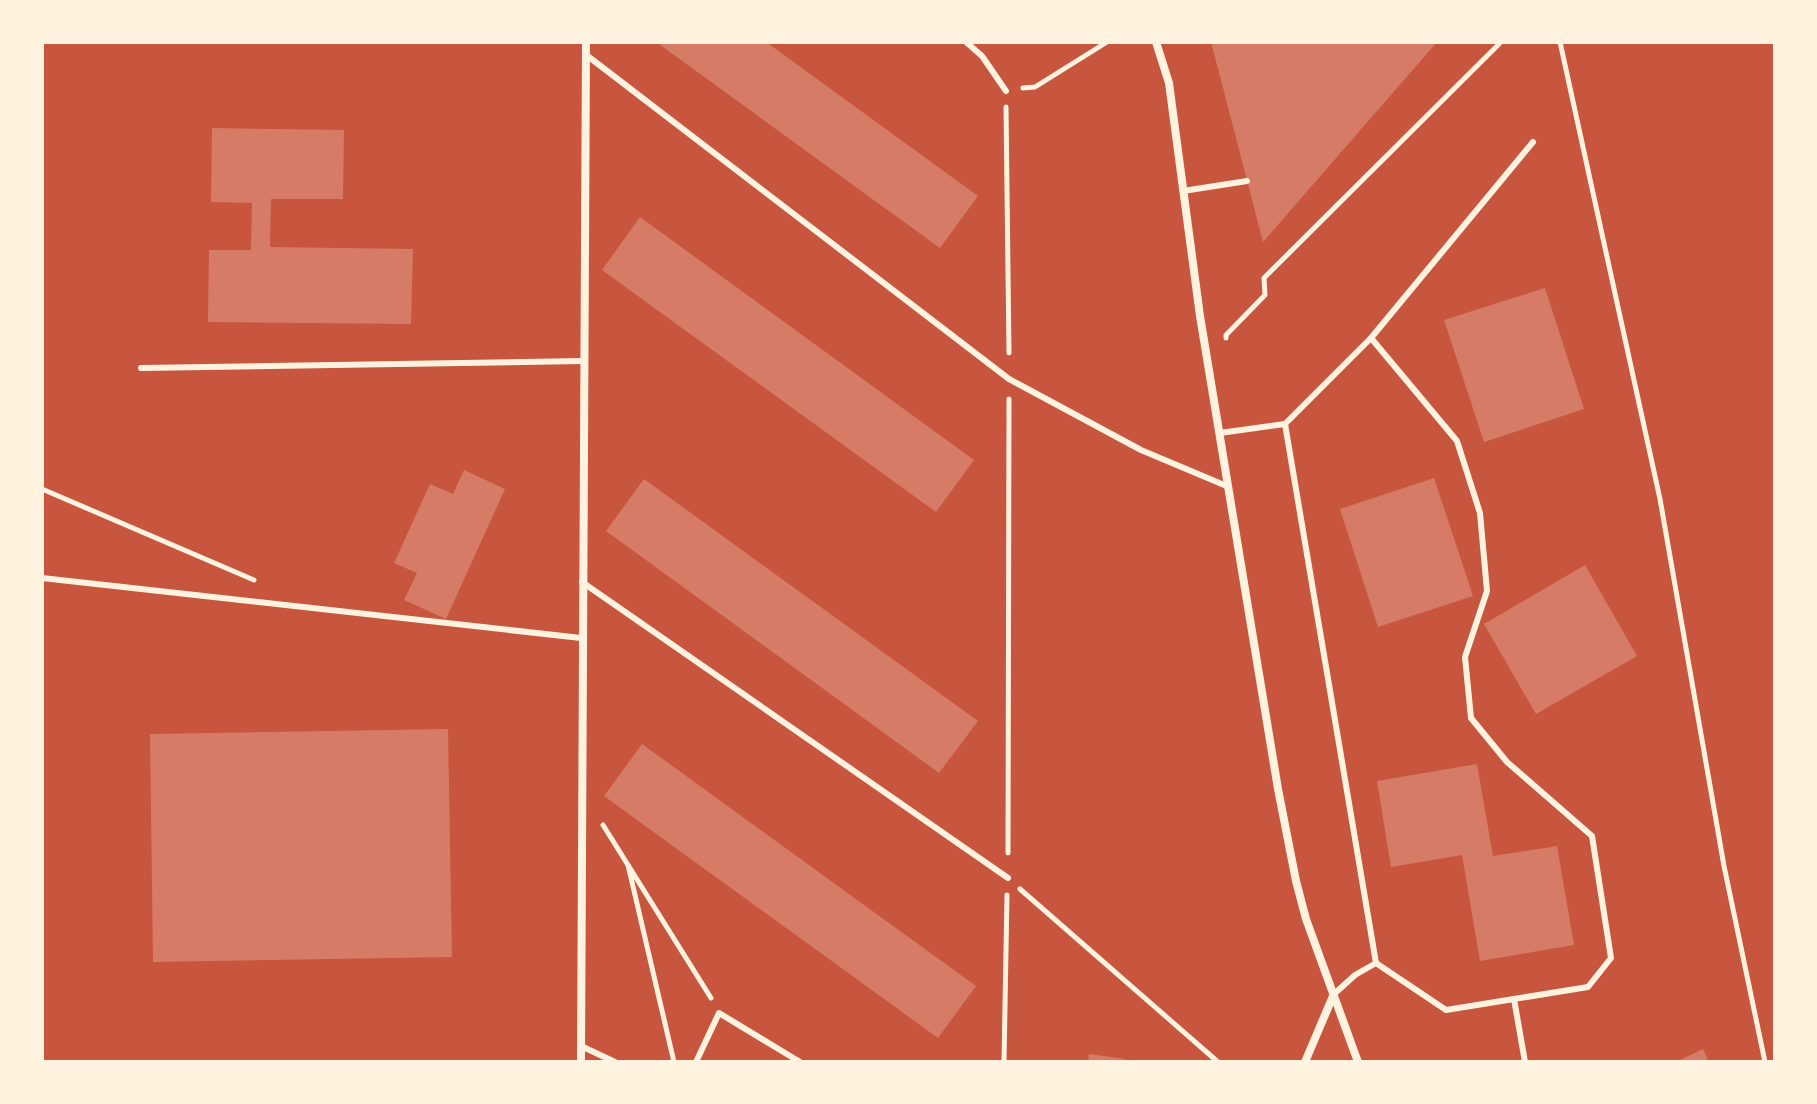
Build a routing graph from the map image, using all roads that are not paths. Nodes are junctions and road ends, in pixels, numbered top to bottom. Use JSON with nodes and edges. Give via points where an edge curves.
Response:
{"nodes":[{"id":1,"x":586,"y":42,"type":"edge"},
{"id":2,"x":966,"y":42,"type":"edge"},
{"id":3,"x":1156,"y":42,"type":"edge"},
{"id":4,"x":585,"y":54,"type":"junction"},
{"id":5,"x":1006,"y":91,"type":"road end"},
{"id":6,"x":1533,"y":142,"type":"dead end"},
{"id":7,"x":1247,"y":181,"type":"dead end"},
{"id":8,"x":1183,"y":191,"type":"junction"},
{"id":9,"x":1371,"y":338,"type":"junction"},
{"id":10,"x":583,"y":361,"type":"junction"},
{"id":11,"x":141,"y":368,"type":"dead end"},
{"id":12,"x":1285,"y":424,"type":"junction"},
{"id":13,"x":1220,"y":433,"type":"junction"},
{"id":14,"x":1229,"y":487,"type":"junction"},
{"id":15,"x":42,"y":578,"type":"edge"},
{"id":16,"x":582,"y":582,"type":"junction"},
{"id":17,"x":581,"y":638,"type":"junction"},
{"id":18,"x":1008,"y":878,"type":"road end"},
{"id":19,"x":1376,"y":963,"type":"junction"},
{"id":20,"x":1333,"y":995,"type":"junction"},
{"id":21,"x":1514,"y":999,"type":"junction"},
{"id":22,"x":581,"y":1046,"type":"junction"},
{"id":23,"x":581,"y":1062,"type":"edge"},
{"id":24,"x":615,"y":1062,"type":"edge"},
{"id":25,"x":696,"y":1062,"type":"edge"},
{"id":26,"x":800,"y":1062,"type":"edge"},
{"id":27,"x":1305,"y":1062,"type":"edge"},
{"id":28,"x":1358,"y":1062,"type":"edge"},
{"id":29,"x":1525,"y":1062,"type":"edge"}],
"edges":[{"from":1,"to":4,"type":"street"},
{"from":2,"to":5,"type":"lane"},
{"from":3,"to":8,"type":"street","via":[[1169,83]]},
{"from":4,"to":10,"type":"street"},
{"from":4,"to":14,"type":"lane","via":[[1009,379],[1141,450]]},
{"from":6,"to":9,"type":"lane"},
{"from":7,"to":8,"type":"lane"},
{"from":8,"to":13,"type":"street"},
{"from":9,"to":12,"type":"lane"},
{"from":9,"to":21,"type":"lane","via":[[1457,441],[1480,513],[1487,591],[1465,657],[1471,718],[1507,762],[1592,836],[1611,958],[1588,987]]},
{"from":10,"to":11,"type":"lane"},
{"from":10,"to":16,"type":"street"},
{"from":12,"to":13,"type":"lane"},
{"from":12,"to":19,"type":"lane"},
{"from":13,"to":14,"type":"street"},
{"from":14,"to":20,"type":"street","via":[[1296,881]]},
{"from":15,"to":17,"type":"lane"},
{"from":16,"to":17,"type":"street"},
{"from":16,"to":18,"type":"lane"},
{"from":17,"to":22,"type":"street"},
{"from":19,"to":20,"type":"lane"},
{"from":19,"to":21,"type":"lane","via":[[1446,1010]]},
{"from":20,"to":27,"type":"street"},
{"from":20,"to":28,"type":"street"},
{"from":21,"to":29,"type":"lane"},
{"from":22,"to":23,"type":"street"},
{"from":22,"to":24,"type":"lane"},
{"from":25,"to":26,"type":"lane","via":[[719,1013]]}]}
